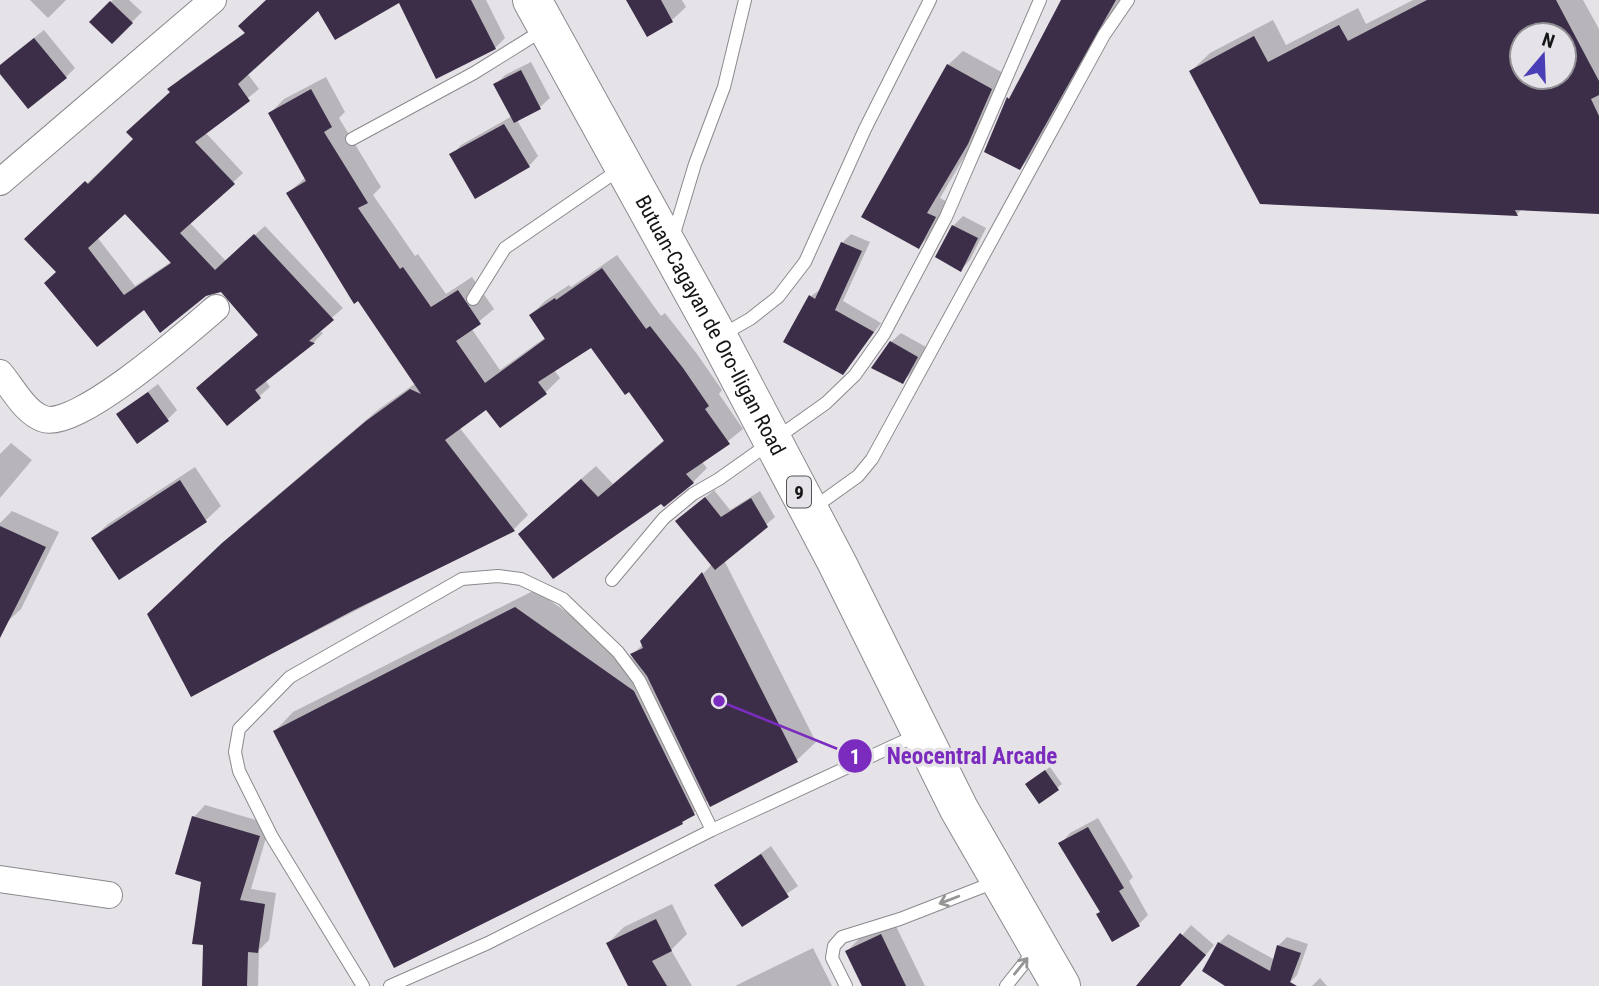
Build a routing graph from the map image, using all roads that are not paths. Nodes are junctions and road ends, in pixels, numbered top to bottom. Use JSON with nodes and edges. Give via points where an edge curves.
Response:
{"nodes":[{"id":1,"x":213,"y":0,"type":"edge"},
{"id":2,"x":745,"y":0,"type":"edge"},
{"id":3,"x":930,"y":0,"type":"edge"},
{"id":4,"x":1040,"y":0,"type":"edge"},
{"id":5,"x":1128,"y":0,"type":"edge"},
{"id":6,"x":540,"y":14,"type":"edge"},
{"id":7,"x":352,"y":139,"type":"dead end"},
{"id":8,"x":623,"y":167,"type":"junction"},
{"id":9,"x":0,"y":182,"type":"edge"},
{"id":10,"x":669,"y":251,"type":"junction"},
{"id":11,"x":472,"y":299,"type":"dead end"},
{"id":12,"x":216,"y":309,"type":"dead end"},
{"id":13,"x":718,"y":337,"type":"junction"},
{"id":14,"x":0,"y":373,"type":"edge"},
{"id":15,"x":772,"y":442,"type":"junction"},
{"id":16,"x":809,"y":512,"type":"junction"},
{"id":17,"x":611,"y":580,"type":"dead end"},
{"id":18,"x":920,"y":733,"type":"junction"},
{"id":19,"x":712,"y":830,"type":"junction"},
{"id":20,"x":0,"y":879,"type":"edge"},
{"id":21,"x":998,"y":881,"type":"junction"},
{"id":22,"x":109,"y":895,"type":"dead end"},
{"id":23,"x":1037,"y":947,"type":"junction"},
{"id":24,"x":363,"y":986,"type":"edge"},
{"id":25,"x":390,"y":986,"type":"edge"},
{"id":26,"x":846,"y":986,"type":"edge"},
{"id":27,"x":1006,"y":986,"type":"edge"},
{"id":28,"x":1061,"y":986,"type":"edge"}],
"edges":[{"from":1,"to":9,"type":"street"},
{"from":2,"to":10,"type":"lane","via":[[724,88]]},
{"from":3,"to":13,"type":"lane","via":[[805,262],[778,297]]},
{"from":4,"to":15,"type":"lane","via":[[946,217],[884,334],[855,375],[826,403]]},
{"from":5,"to":16,"type":"lane","via":[[1104,35],[872,459],[858,476]]},
{"from":6,"to":7,"type":"lane","via":[[474,73]]},
{"from":6,"to":8,"type":"highway","name":"Butuan-Cagayan de Oro-Iligan Road","number":"9"},
{"from":8,"to":10,"type":"highway","name":"Butuan-Cagayan de Oro-Iligan Road","number":"9"},
{"from":8,"to":11,"type":"lane","via":[[505,248]]},
{"from":10,"to":13,"type":"highway","name":"Butuan-Cagayan de Oro-Iligan Road","number":"9"},
{"from":12,"to":14,"type":"street","via":[[145,367],[60,421],[43,419],[29,409]]},
{"from":13,"to":15,"type":"highway","name":"Butuan-Cagayan de Oro-Iligan Road","number":"9"},
{"from":15,"to":16,"type":"highway","name":"Butuan-Cagayan de Oro-Iligan Road","number":"9"},
{"from":15,"to":17,"type":"lane","via":[[664,518]]},
{"from":16,"to":18,"type":"highway","name":"Butuan-Cagayan de Oro-Iligan Road","number":"9"},
{"from":18,"to":19,"type":"lane"},
{"from":18,"to":21,"type":"highway","name":"Butuan-Cagayan de Oro-Iligan Road","number":"9"},
{"from":19,"to":24,"type":"lane","via":[[639,680],[618,652],[563,599],[521,579],[462,579],[290,677],[240,729],[235,752],[239,771],[272,837]]},
{"from":19,"to":25,"type":"lane","via":[[488,943]]},
{"from":20,"to":22,"type":"street"},
{"from":21,"to":23,"type":"highway","name":"Butuan-Cagayan de Oro-Iligan Road","number":"9"},
{"from":21,"to":26,"type":"lane","one_way":true,"via":[[842,937],[832,958]]},
{"from":27,"to":23,"type":"lane","one_way":true},
{"from":23,"to":28,"type":"highway","name":"Butuan-Cagayan de Oro-Iligan Road","number":"9"}]}
